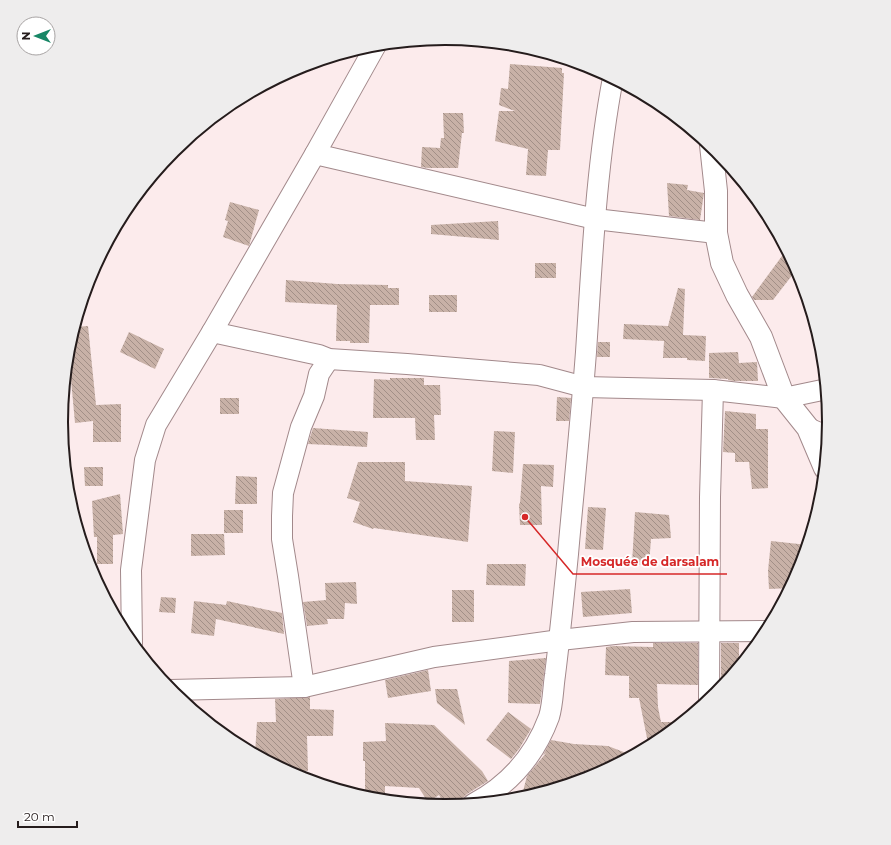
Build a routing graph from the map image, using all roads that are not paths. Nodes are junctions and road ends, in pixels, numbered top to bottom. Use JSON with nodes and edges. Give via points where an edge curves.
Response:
{"nodes":[{"id":1,"x":372,"y":52,"type":"edge"},
{"id":2,"x":612,"y":84,"type":"edge"},
{"id":3,"x":315,"y":154,"type":"junction"},
{"id":4,"x":712,"y":156,"type":"edge"},
{"id":5,"x":595,"y":219,"type":"junction"},
{"id":6,"x":716,"y":233,"type":"junction"},
{"id":7,"x":212,"y":332,"type":"junction"},
{"id":8,"x":329,"y":359,"type":"junction"},
{"id":9,"x":584,"y":387,"type":"junction"},
{"id":10,"x":712,"y":390,"type":"junction"},
{"id":11,"x":821,"y":390,"type":"edge"},
{"id":12,"x":784,"y":398,"type":"junction"},
{"id":13,"x":808,"y":428,"type":"junction"},
{"id":14,"x":823,"y":434,"type":"edge"},
{"id":15,"x":821,"y":457,"type":"edge"},
{"id":16,"x":760,"y":631,"type":"edge"},
{"id":17,"x":132,"y":632,"type":"edge"},
{"id":18,"x":709,"y":632,"type":"junction"},
{"id":19,"x":560,"y":640,"type":"junction"},
{"id":20,"x":304,"y":687,"type":"junction"},
{"id":21,"x":180,"y":690,"type":"edge"},
{"id":22,"x":709,"y":692,"type":"edge"},
{"id":23,"x":485,"y":798,"type":"edge"}],
"edges":[{"from":1,"to":3,"type":"street"},
{"from":2,"to":5,"type":"street"},
{"from":3,"to":5,"type":"street"},
{"from":3,"to":7,"type":"street"},
{"from":4,"to":6,"type":"street","via":[[716,191]]},
{"from":5,"to":6,"type":"street"},
{"from":5,"to":9,"type":"street"},
{"from":6,"to":12,"type":"street","via":[[722,263],[761,337]]},
{"from":7,"to":8,"type":"street"},
{"from":7,"to":17,"type":"street","via":[[156,425],[145,460],[131,570]]},
{"from":8,"to":9,"type":"street","via":[[539,375]]},
{"from":8,"to":20,"type":"street","via":[[319,374],[314,396],[301,427],[284,493],[282,516],[282,539]]},
{"from":9,"to":10,"type":"street"},
{"from":9,"to":19,"type":"street"},
{"from":10,"to":12,"type":"street"},
{"from":10,"to":18,"type":"street"},
{"from":11,"to":12,"type":"street"},
{"from":12,"to":13,"type":"street"},
{"from":13,"to":14,"type":"street"},
{"from":13,"to":15,"type":"street"},
{"from":16,"to":18,"type":"street"},
{"from":18,"to":19,"type":"street","via":[[633,632]]},
{"from":18,"to":22,"type":"street"},
{"from":19,"to":20,"type":"street","via":[[434,657]]},
{"from":19,"to":23,"type":"street","via":[[550,715],[540,738],[526,761]]},
{"from":20,"to":21,"type":"street"}]}
